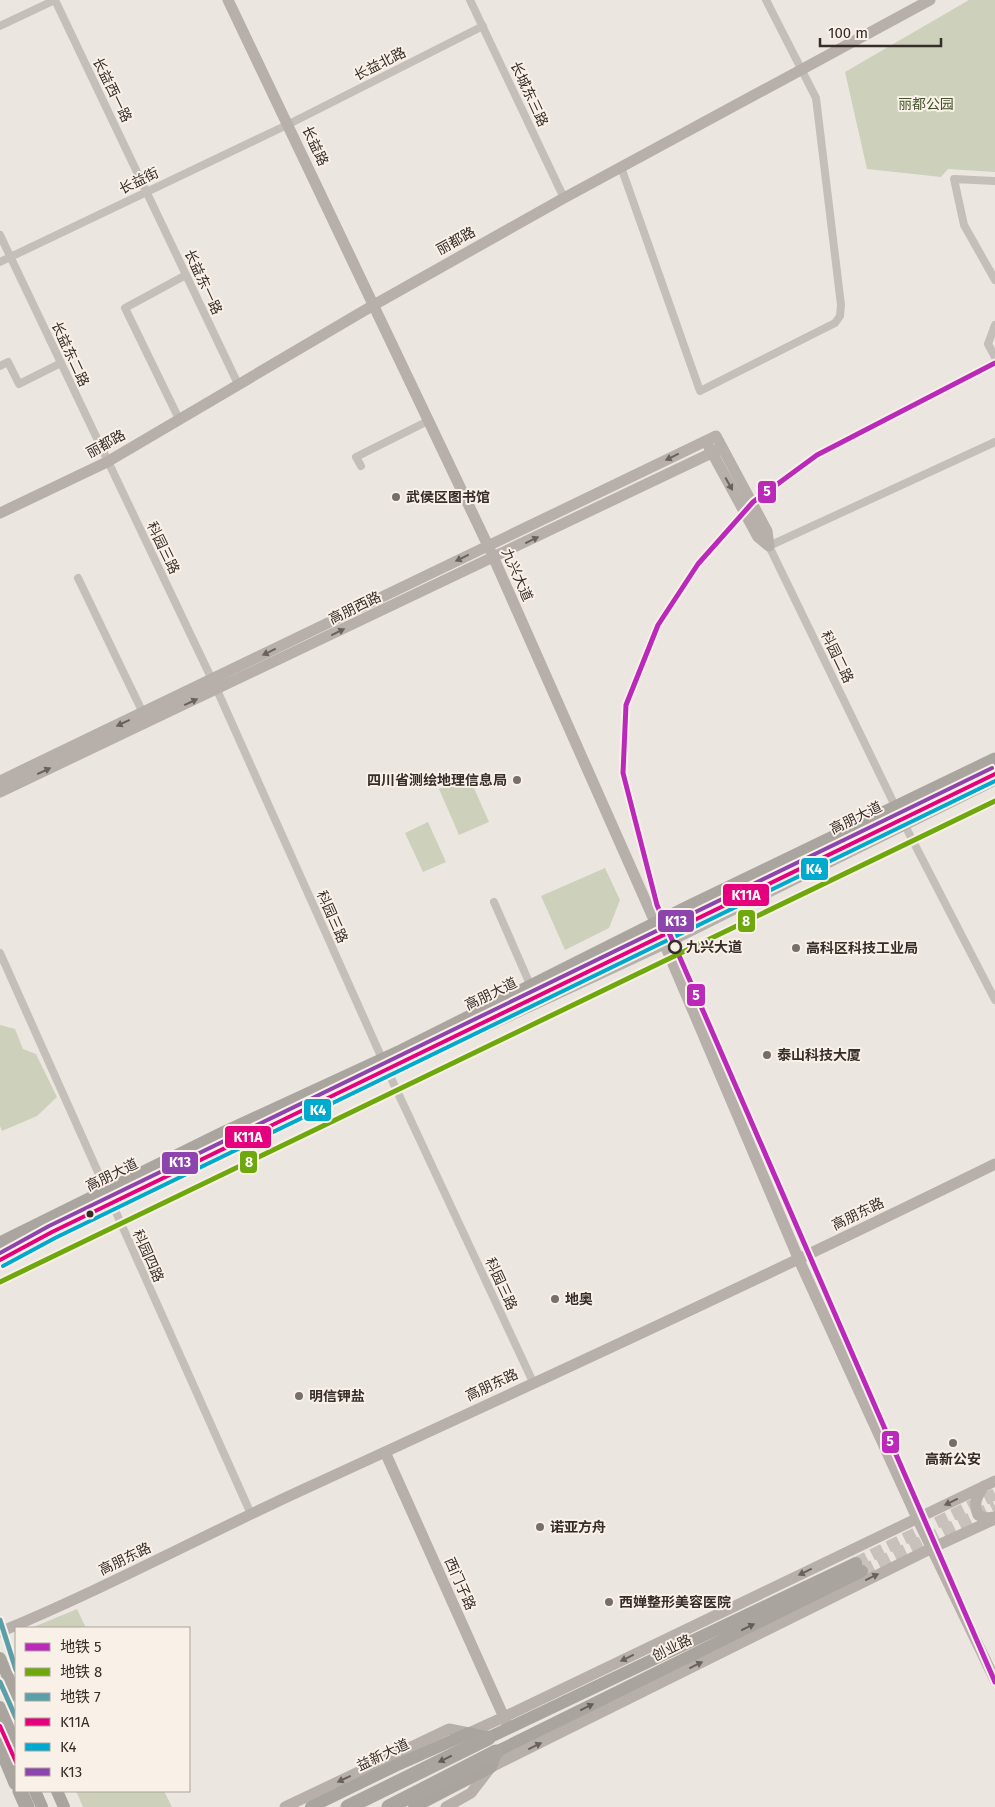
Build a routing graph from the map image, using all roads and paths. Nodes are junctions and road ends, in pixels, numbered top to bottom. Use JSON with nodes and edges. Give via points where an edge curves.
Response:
{"nodes":[{"id":1,"x":55,"y":0,"type":"edge"},
{"id":2,"x":228,"y":0,"type":"edge"},
{"id":3,"x":470,"y":0,"type":"edge"},
{"id":4,"x":766,"y":0,"type":"edge"},
{"id":5,"x":930,"y":0,"type":"edge"},
{"id":6,"x":0,"y":26,"type":"edge"},
{"id":7,"x":483,"y":26,"type":"junction"},
{"id":8,"x":801,"y":70,"type":"junction"},
{"id":9,"x":289,"y":124,"type":"junction"},
{"id":10,"x":621,"y":167,"type":"junction"},
{"id":11,"x":995,"y":181,"type":"edge"},
{"id":12,"x":147,"y":191,"type":"junction"},
{"id":13,"x":564,"y":198,"type":"junction"},
{"id":14,"x":0,"y":235,"type":"edge"},
{"id":15,"x":11,"y":257,"type":"junction"},
{"id":16,"x":0,"y":262,"type":"edge"},
{"id":17,"x":186,"y":275,"type":"junction"},
{"id":18,"x":995,"y":280,"type":"edge"},
{"id":19,"x":372,"y":306,"type":"junction"},
{"id":20,"x":995,"y":325,"type":"edge"},
{"id":21,"x":995,"y":358,"type":"edge"},
{"id":22,"x":61,"y":364,"type":"junction"},
{"id":23,"x":0,"y":366,"type":"edge"},
{"id":24,"x":238,"y":384,"type":"junction"},
{"id":25,"x":179,"y":419,"type":"junction"},
{"id":26,"x":428,"y":420,"type":"junction"},
{"id":27,"x":995,"y":442,"type":"edge"},
{"id":28,"x":382,"y":444,"type":"junction"},
{"id":29,"x":717,"y":451,"type":"junction"},
{"id":30,"x":386,"y":452,"type":"dead end"},
{"id":31,"x":107,"y":462,"type":"junction"},
{"id":32,"x":361,"y":466,"type":"dead end"},
{"id":33,"x":0,"y":513,"type":"edge"},
{"id":34,"x":488,"y":546,"type":"junction"},
{"id":35,"x":769,"y":546,"type":"junction"},
{"id":36,"x":494,"y":558,"type":"junction"},
{"id":37,"x":78,"y":578,"type":"dead end"},
{"id":38,"x":214,"y":685,"type":"junction"},
{"id":39,"x":143,"y":713,"type":"junction"},
{"id":40,"x":995,"y":760,"type":"edge"},
{"id":41,"x":995,"y":767,"type":"edge"},
{"id":42,"x":0,"y":780,"type":"edge"},
{"id":43,"x":995,"y":780,"type":"edge"},
{"id":44,"x":0,"y":792,"type":"edge"},
{"id":45,"x":902,"y":819,"type":"junction"},
{"id":46,"x":494,"y":902,"type":"dead end"},
{"id":47,"x":686,"y":909,"type":"junction"},
{"id":48,"x":659,"y":931,"type":"junction"},
{"id":49,"x":664,"y":944,"type":"junction"},
{"id":50,"x":0,"y":953,"type":"edge"},
{"id":51,"x":533,"y":990,"type":"junction"},
{"id":52,"x":995,"y":1000,"type":"edge"},
{"id":53,"x":387,"y":1068,"type":"junction"},
{"id":54,"x":995,"y":1164,"type":"edge"},
{"id":55,"x":106,"y":1194,"type":"junction"},
{"id":56,"x":111,"y":1205,"type":"junction"},
{"id":57,"x":0,"y":1245,"type":"edge"},
{"id":58,"x":0,"y":1260,"type":"edge"},
{"id":59,"x":799,"y":1260,"type":"junction"},
{"id":60,"x":533,"y":1382,"type":"junction"},
{"id":61,"x":385,"y":1452,"type":"junction"},
{"id":62,"x":995,"y":1481,"type":"edge"},
{"id":63,"x":984,"y":1486,"type":"junction"},
{"id":64,"x":250,"y":1514,"type":"junction"},
{"id":65,"x":917,"y":1518,"type":"junction"},
{"id":66,"x":995,"y":1518,"type":"edge"},
{"id":67,"x":932,"y":1548,"type":"junction"},
{"id":68,"x":0,"y":1632,"type":"edge"},
{"id":69,"x":0,"y":1658,"type":"edge"},
{"id":70,"x":995,"y":1680,"type":"edge"},
{"id":71,"x":15,"y":1694,"type":"edge"},
{"id":72,"x":0,"y":1707,"type":"edge"},
{"id":73,"x":506,"y":1723,"type":"junction"},
{"id":74,"x":469,"y":1733,"type":"junction"},
{"id":75,"x":488,"y":1738,"type":"junction"},
{"id":76,"x":15,"y":1744,"type":"edge"},
{"id":77,"x":0,"y":1745,"type":"edge"},
{"id":78,"x":496,"y":1752,"type":"junction"},
{"id":79,"x":491,"y":1768,"type":"junction"},
{"id":80,"x":15,"y":1781,"type":"edge"},
{"id":81,"x":20,"y":1792,"type":"edge"},
{"id":82,"x":35,"y":1792,"type":"edge"},
{"id":83,"x":57,"y":1792,"type":"edge"},
{"id":84,"x":412,"y":1802,"type":"edge"},
{"id":85,"x":27,"y":1807,"type":"edge"},
{"id":86,"x":42,"y":1807,"type":"edge"},
{"id":87,"x":64,"y":1807,"type":"edge"},
{"id":88,"x":285,"y":1807,"type":"edge"},
{"id":89,"x":311,"y":1807,"type":"edge"},
{"id":90,"x":348,"y":1807,"type":"edge"},
{"id":91,"x":390,"y":1807,"type":"edge"},
{"id":92,"x":446,"y":1807,"type":"edge"}],
"edges":[{"from":1,"to":6,"type":"street"},
{"from":1,"to":12,"type":"street","name":"长益西一路"},
{"from":2,"to":9,"type":"street","name":"长益路"},
{"from":3,"to":7,"type":"street","name":"长城东三路"},
{"from":4,"to":8,"type":"street"},
{"from":5,"to":8,"type":"street","name":"丽都路"},
{"from":7,"to":9,"type":"street","name":"长益北路"},
{"from":7,"to":13,"type":"street","name":"长城东三路"},
{"from":8,"to":10,"type":"street","name":"丽都路"},
{"from":8,"to":10,"type":"street","via":[[816,98],[841,304],[836,323],[700,391]]},
{"from":9,"to":12,"type":"street","name":"长益街"},
{"from":9,"to":19,"type":"street","name":"长益路"},
{"from":10,"to":13,"type":"street","name":"丽都路"},
{"from":11,"to":18,"type":"street","via":[[954,179],[964,225]]},
{"from":12,"to":15,"type":"street","name":"长益街"},
{"from":12,"to":17,"type":"street","name":"长益东一路"},
{"from":13,"to":19,"type":"street","name":"丽都路"},
{"from":14,"to":15,"type":"street","name":"长益东二路"},
{"from":15,"to":16,"type":"street","name":"长益街"},
{"from":15,"to":22,"type":"street","name":"长益东二路"},
{"from":17,"to":24,"type":"street","name":"长益东一路"},
{"from":17,"to":25,"type":"street","via":[[125,308]]},
{"from":19,"to":24,"type":"street","name":"丽都路"},
{"from":19,"to":26,"type":"street","name":"九兴大道"},
{"from":20,"to":21,"type":"street","via":[[988,344]]},
{"from":22,"to":23,"type":"street","via":[[19,384],[8,362]]},
{"from":22,"to":31,"type":"street","name":"长益东二路"},
{"from":24,"to":25,"type":"street","name":"丽都路"},
{"from":25,"to":31,"type":"street","name":"丽都路"},
{"from":26,"to":28,"type":"street"},
{"from":26,"to":34,"type":"street","name":"九兴大道"},
{"from":27,"to":35,"type":"street"},
{"from":28,"to":30,"type":"street"},
{"from":28,"to":32,"type":"street","via":[[356,457]]},
{"from":29,"to":34,"type":"street","name":"高朋西路","one_way":true,"via":[[711,439]]},
{"from":29,"to":35,"type":"street","via":[[758,537]]},
{"from":36,"to":29,"type":"street","name":"高朋西路","one_way":true},
{"from":31,"to":33,"type":"street","name":"丽都路"},
{"from":31,"to":38,"type":"street","name":"科园三路"},
{"from":34,"to":36,"type":"street","name":"九兴大道"},
{"from":34,"to":38,"type":"street","name":"高朋西路","one_way":true},
{"from":35,"to":45,"type":"street","name":"科园二路"},
{"from":38,"to":36,"type":"street","name":"高朋西路","one_way":true},
{"from":36,"to":48,"type":"street","name":"九兴大道"},
{"from":37,"to":39,"type":"street"},
{"from":38,"to":39,"type":"street","name":"高朋西路"},
{"from":44,"to":38,"type":"street","name":"高朋西路","one_way":true},
{"from":38,"to":53,"type":"street","name":"科园三路"},
{"from":39,"to":42,"type":"street","name":"高朋西路","one_way":true},
{"from":40,"to":47,"type":"highway","bridge":true},
{"from":41,"to":45,"type":"street","name":"高朋大道"},
{"from":43,"to":45,"type":"street","name":"高朋大道"},
{"from":45,"to":48,"type":"street","name":"高朋大道"},
{"from":45,"to":49,"type":"street","name":"高朋大道"},
{"from":45,"to":52,"type":"street","name":"科园二路"},
{"from":46,"to":51,"type":"street"},
{"from":47,"to":53,"type":"highway","bridge":true,"via":[[644,924],[471,1009],[432,1030]]},
{"from":47,"to":57,"type":"highway","bridge":true,"via":[[523,992],[144,1172]]},
{"from":48,"to":49,"type":"street","name":"九兴大道"},
{"from":48,"to":51,"type":"street","name":"高朋大道"},
{"from":49,"to":53,"type":"street","name":"高朋大道"},
{"from":49,"to":59,"type":"street","name":"九兴大道"},
{"from":50,"to":55,"type":"street","name":"科园四路"},
{"from":51,"to":53,"type":"street","name":"高朋大道"},
{"from":53,"to":55,"type":"street","name":"高朋大道"},
{"from":53,"to":56,"type":"street","name":"高朋大道"},
{"from":53,"to":60,"type":"street","name":"科园三路"},
{"from":54,"to":59,"type":"street","name":"高朋东路"},
{"from":55,"to":56,"type":"street","name":"科园四路"},
{"from":55,"to":57,"type":"street","name":"高朋大道"},
{"from":56,"to":58,"type":"street","name":"高朋大道"},
{"from":56,"to":64,"type":"street","name":"科园四路"},
{"from":59,"to":60,"type":"street","name":"高朋东路"},
{"from":59,"to":65,"type":"street","name":"九兴大道"},
{"from":60,"to":61,"type":"street","name":"高朋东路"},
{"from":61,"to":64,"type":"street","name":"高朋东路"},
{"from":61,"to":73,"type":"street","name":"西门子路"},
{"from":62,"to":63,"type":"street"},
{"from":63,"to":65,"type":"street","one_way":true},
{"from":63,"to":66,"type":"street","via":[[976,1497],[975,1508],[978,1515]]},
{"from":64,"to":68,"type":"street","name":"高朋东路","via":[[70,1603]]},
{"from":65,"to":67,"type":"street","name":"九兴大道"},
{"from":65,"to":73,"type":"street","one_way":true},
{"from":66,"to":67,"type":"street"},
{"from":67,"to":70,"type":"street","name":"九兴大道"},
{"from":79,"to":67,"type":"street","one_way":true},
{"from":69,"to":71,"type":"main road"},
{"from":72,"to":76,"type":"main road"},
{"from":73,"to":74,"type":"street"},
{"from":73,"to":75,"type":"main road","name":"创业路"},
{"from":78,"to":73,"type":"main road","name":"创业路","one_way":true,"via":[[859,1567]]},
{"from":74,"to":75,"type":"main road"},
{"from":74,"to":88,"type":"street","one_way":true,"via":[[449,1729]]},
{"from":74,"to":89,"type":"main road","name":"益新大道"},
{"from":75,"to":90,"type":"highway","one_way":true},
{"from":77,"to":80,"type":"highway"},
{"from":78,"to":79,"type":"main road"},
{"from":78,"to":84,"type":"highway"},
{"from":79,"to":84,"type":"main road"},
{"from":79,"to":92,"type":"street","via":[[471,1793]]},
{"from":81,"to":85,"type":"highway"},
{"from":82,"to":86,"type":"main road"},
{"from":83,"to":87,"type":"main road"},
{"from":84,"to":91,"type":"highway"}]}
